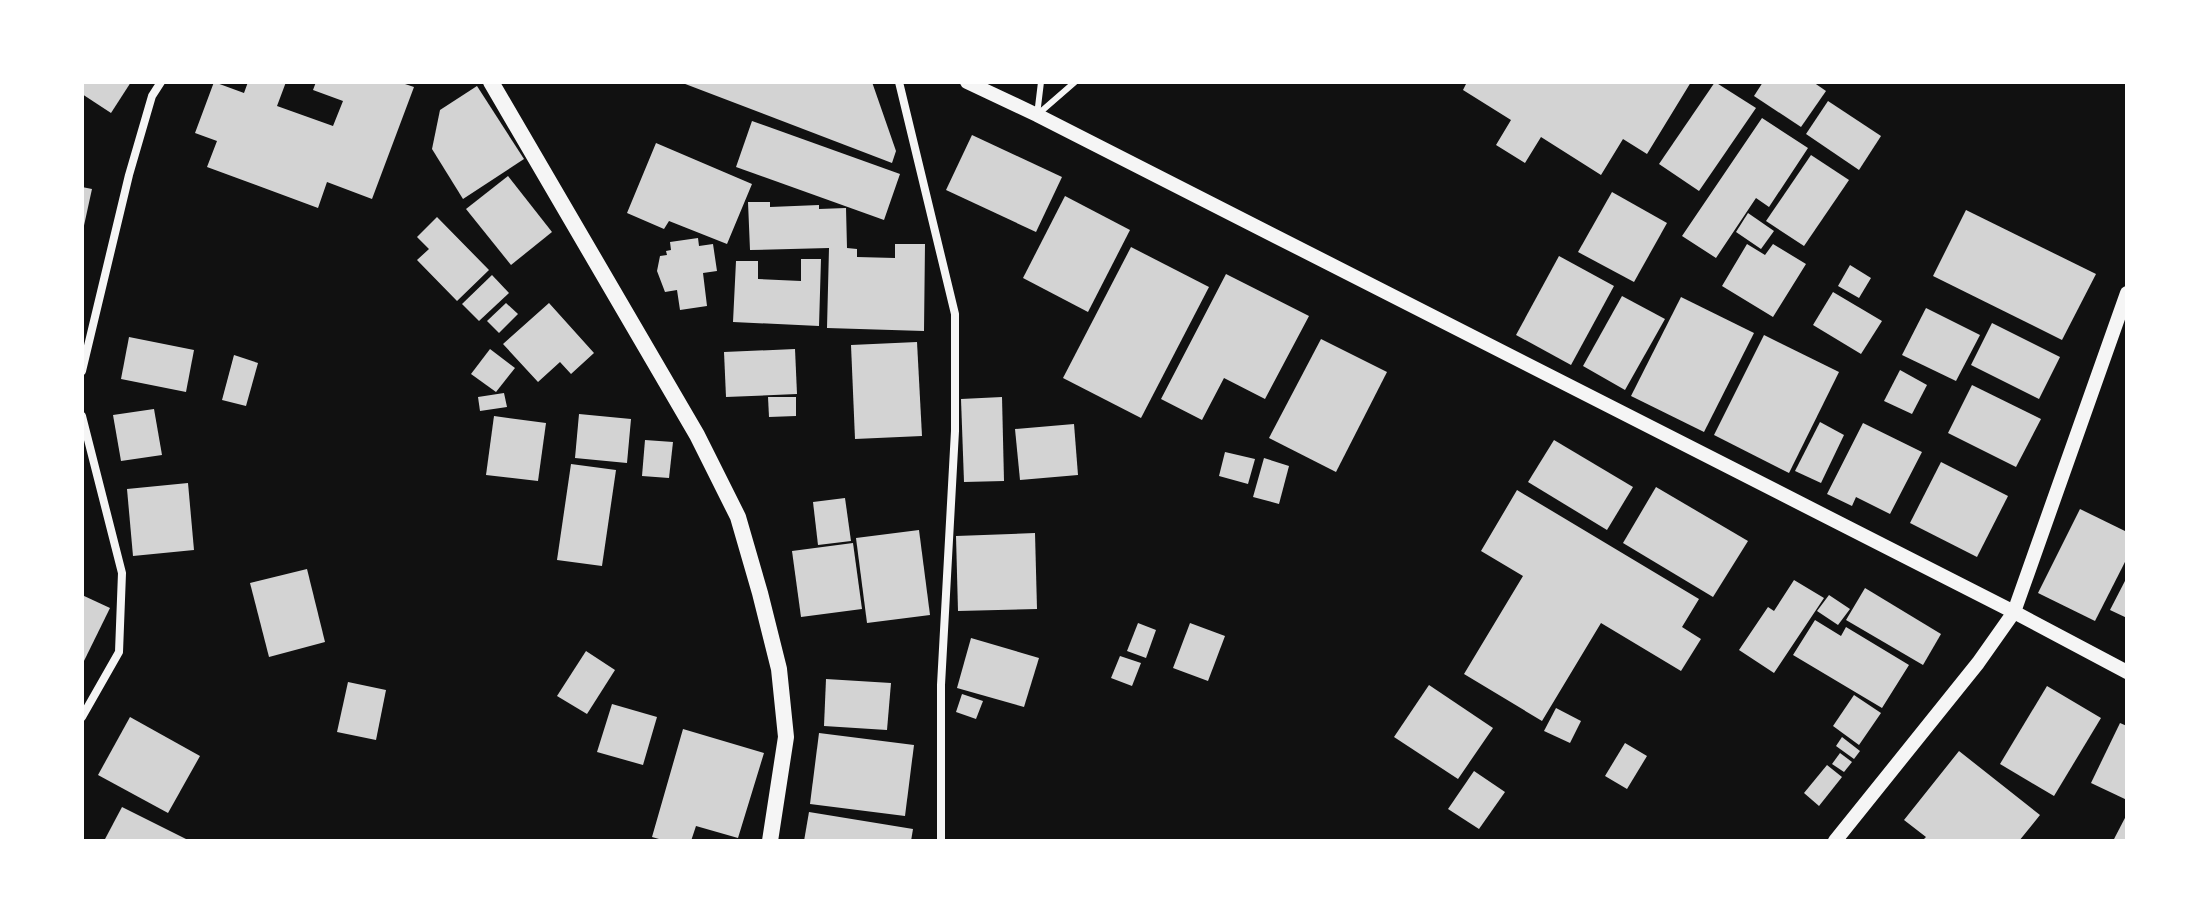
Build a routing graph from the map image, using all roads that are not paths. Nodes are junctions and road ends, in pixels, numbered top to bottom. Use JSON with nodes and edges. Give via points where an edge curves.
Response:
{"nodes":[{"id":1,"x":161,"y":82,"type":"edge"},
{"id":2,"x":491,"y":82,"type":"edge"},
{"id":3,"x":899,"y":82,"type":"edge"},
{"id":4,"x":967,"y":82,"type":"edge"},
{"id":5,"x":1041,"y":82,"type":"edge"},
{"id":6,"x":1075,"y":82,"type":"edge"},
{"id":7,"x":1037,"y":115,"type":"junction"},
{"id":8,"x":2127,"y":293,"type":"edge"},
{"id":9,"x":82,"y":371,"type":"edge"},
{"id":10,"x":82,"y":416,"type":"edge"},
{"id":11,"x":2014,"y":612,"type":"junction"},
{"id":12,"x":2127,"y":672,"type":"edge"},
{"id":13,"x":82,"y":717,"type":"edge"},
{"id":14,"x":770,"y":841,"type":"edge"},
{"id":15,"x":941,"y":841,"type":"edge"},
{"id":16,"x":1835,"y":841,"type":"edge"}],
"edges":[{"from":1,"to":9,"type":"street","via":[[129,175]]},
{"from":2,"to":14,"type":"main road","via":[[697,435],[738,517],[779,669],[786,737]]},
{"from":3,"to":15,"type":"street","via":[[955,314],[955,431],[941,685]]},
{"from":4,"to":7,"type":"street"},
{"from":5,"to":7,"type":"lane"},
{"from":6,"to":7,"type":"lane"},
{"from":7,"to":11,"type":"street"},
{"from":8,"to":11,"type":"street"},
{"from":10,"to":13,"type":"street","via":[[122,573],[119,652]]},
{"from":11,"to":12,"type":"street"},
{"from":11,"to":16,"type":"street"}]}
